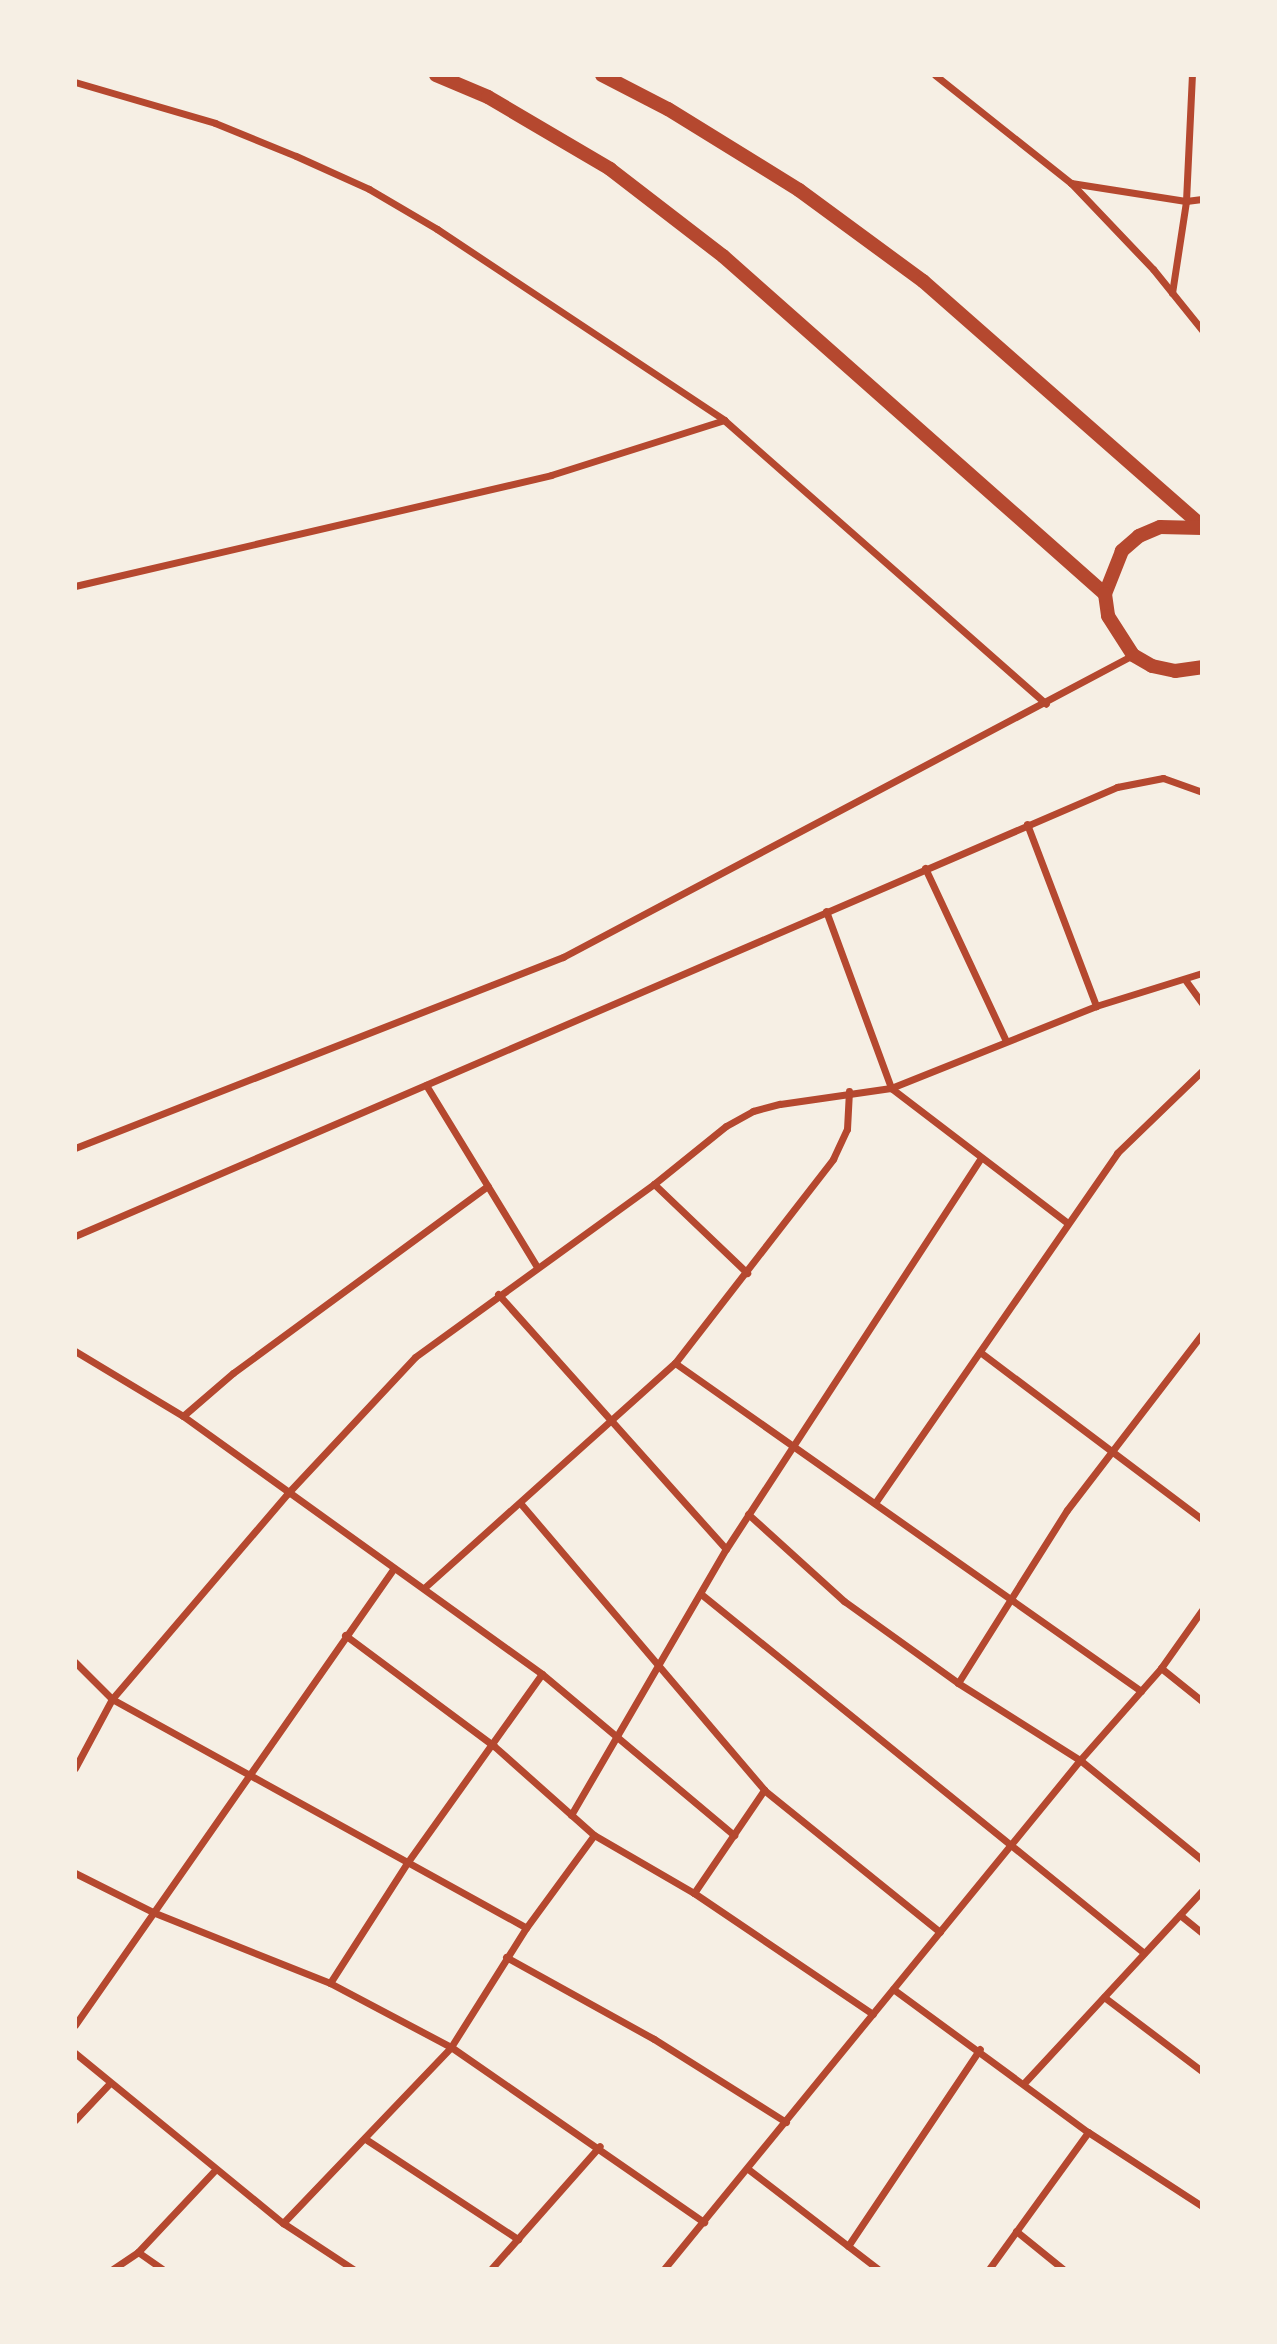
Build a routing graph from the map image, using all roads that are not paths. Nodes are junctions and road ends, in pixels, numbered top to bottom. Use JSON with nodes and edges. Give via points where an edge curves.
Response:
{"nodes":[{"id":1,"x":436,"y":75,"type":"edge"},
{"id":2,"x":602,"y":75,"type":"edge"},
{"id":3,"x":935,"y":75,"type":"edge"},
{"id":4,"x":1192,"y":75,"type":"edge"},
{"id":5,"x":75,"y":82,"type":"edge"},
{"id":6,"x":1070,"y":183,"type":"junction"},
{"id":7,"x":1202,"y":199,"type":"edge"},
{"id":8,"x":1186,"y":201,"type":"junction"},
{"id":9,"x":1172,"y":293,"type":"junction"},
{"id":10,"x":1202,"y":330,"type":"edge"},
{"id":11,"x":724,"y":420,"type":"junction"},
{"id":12,"x":1202,"y":527,"type":"edge"},
{"id":13,"x":75,"y":586,"type":"edge"},
{"id":14,"x":1105,"y":594,"type":"junction"},
{"id":15,"x":1133,"y":655,"type":"junction"},
{"id":16,"x":1200,"y":669,"type":"edge"},
{"id":17,"x":1046,"y":704,"type":"junction"},
{"id":18,"x":1202,"y":792,"type":"edge"},
{"id":19,"x":1027,"y":824,"type":"junction"},
{"id":20,"x":925,"y":868,"type":"junction"},
{"id":21,"x":826,"y":911,"type":"junction"},
{"id":22,"x":1202,"y":973,"type":"edge"},
{"id":23,"x":1186,"y":981,"type":"junction"},
{"id":24,"x":1202,"y":1003,"type":"edge"},
{"id":25,"x":1096,"y":1006,"type":"junction"},
{"id":26,"x":1005,"y":1040,"type":"junction"},
{"id":27,"x":1202,"y":1071,"type":"edge"},
{"id":28,"x":426,"y":1085,"type":"junction"},
{"id":29,"x":891,"y":1088,"type":"junction"},
{"id":30,"x":849,"y":1091,"type":"junction"},
{"id":31,"x":75,"y":1148,"type":"edge"},
{"id":32,"x":980,"y":1160,"type":"junction"},
{"id":33,"x":654,"y":1184,"type":"junction"},
{"id":34,"x":488,"y":1186,"type":"junction"},
{"id":35,"x":1066,"y":1222,"type":"junction"},
{"id":36,"x":75,"y":1236,"type":"edge"},
{"id":37,"x":537,"y":1267,"type":"junction"},
{"id":38,"x":747,"y":1273,"type":"junction"},
{"id":39,"x":498,"y":1294,"type":"junction"},
{"id":40,"x":1202,"y":1334,"type":"edge"},
{"id":41,"x":75,"y":1351,"type":"edge"},
{"id":42,"x":981,"y":1352,"type":"junction"},
{"id":43,"x":675,"y":1363,"type":"junction"},
{"id":44,"x":183,"y":1416,"type":"junction"},
{"id":45,"x":609,"y":1422,"type":"junction"},
{"id":46,"x":792,"y":1445,"type":"junction"},
{"id":47,"x":1110,"y":1454,"type":"junction"},
{"id":48,"x":287,"y":1493,"type":"junction"},
{"id":49,"x":875,"y":1503,"type":"junction"},
{"id":50,"x":521,"y":1504,"type":"junction"},
{"id":51,"x":748,"y":1514,"type":"junction"},
{"id":52,"x":1202,"y":1518,"type":"edge"},
{"id":53,"x":726,"y":1549,"type":"junction"},
{"id":54,"x":394,"y":1568,"type":"junction"},
{"id":55,"x":424,"y":1588,"type":"junction"},
{"id":56,"x":701,"y":1594,"type":"junction"},
{"id":57,"x":1014,"y":1600,"type":"junction"},
{"id":58,"x":1202,"y":1610,"type":"edge"},
{"id":59,"x":345,"y":1635,"type":"junction"},
{"id":60,"x":75,"y":1662,"type":"edge"},
{"id":61,"x":658,"y":1662,"type":"junction"},
{"id":62,"x":1161,"y":1668,"type":"junction"},
{"id":63,"x":542,"y":1674,"type":"junction"},
{"id":64,"x":958,"y":1683,"type":"junction"},
{"id":65,"x":1141,"y":1690,"type":"junction"},
{"id":66,"x":112,"y":1699,"type":"junction"},
{"id":67,"x":1202,"y":1701,"type":"edge"},
{"id":68,"x":621,"y":1737,"type":"junction"},
{"id":69,"x":494,"y":1746,"type":"junction"},
{"id":70,"x":1080,"y":1760,"type":"junction"},
{"id":71,"x":75,"y":1768,"type":"edge"},
{"id":72,"x":251,"y":1774,"type":"junction"},
{"id":73,"x":764,"y":1790,"type":"junction"},
{"id":74,"x":571,"y":1815,"type":"junction"},
{"id":75,"x":594,"y":1835,"type":"junction"},
{"id":76,"x":734,"y":1835,"type":"junction"},
{"id":77,"x":1010,"y":1846,"type":"junction"},
{"id":78,"x":1202,"y":1860,"type":"edge"},
{"id":79,"x":407,"y":1863,"type":"junction"},
{"id":80,"x":75,"y":1873,"type":"edge"},
{"id":81,"x":1202,"y":1891,"type":"edge"},
{"id":82,"x":694,"y":1892,"type":"junction"},
{"id":83,"x":155,"y":1913,"type":"junction"},
{"id":84,"x":1180,"y":1915,"type":"junction"},
{"id":85,"x":526,"y":1928,"type":"junction"},
{"id":86,"x":940,"y":1932,"type":"junction"},
{"id":87,"x":1202,"y":1933,"type":"edge"},
{"id":88,"x":1144,"y":1953,"type":"junction"},
{"id":89,"x":506,"y":1957,"type":"junction"},
{"id":90,"x":330,"y":1983,"type":"junction"},
{"id":91,"x":893,"y":1989,"type":"junction"},
{"id":92,"x":1104,"y":1997,"type":"junction"},
{"id":93,"x":873,"y":2014,"type":"junction"},
{"id":94,"x":75,"y":2025,"type":"edge"},
{"id":95,"x":451,"y":2047,"type":"junction"},
{"id":96,"x":980,"y":2049,"type":"junction"},
{"id":97,"x":75,"y":2053,"type":"edge"},
{"id":98,"x":1202,"y":2071,"type":"edge"},
{"id":99,"x":1025,"y":2082,"type":"junction"},
{"id":100,"x":109,"y":2084,"type":"junction"},
{"id":101,"x":75,"y":2120,"type":"edge"},
{"id":102,"x":786,"y":2122,"type":"junction"},
{"id":103,"x":1088,"y":2132,"type":"junction"},
{"id":104,"x":366,"y":2140,"type":"junction"},
{"id":105,"x":600,"y":2146,"type":"junction"},
{"id":106,"x":215,"y":2169,"type":"junction"},
{"id":107,"x":748,"y":2169,"type":"junction"},
{"id":108,"x":1202,"y":2206,"type":"edge"},
{"id":109,"x":705,"y":2222,"type":"junction"},
{"id":110,"x":284,"y":2223,"type":"junction"},
{"id":111,"x":1016,"y":2231,"type":"junction"},
{"id":112,"x":518,"y":2239,"type":"junction"},
{"id":113,"x":848,"y":2245,"type":"junction"},
{"id":114,"x":138,"y":2252,"type":"junction"},
{"id":115,"x":113,"y":2269,"type":"edge"},
{"id":116,"x":162,"y":2269,"type":"edge"},
{"id":117,"x":353,"y":2269,"type":"edge"},
{"id":118,"x":491,"y":2269,"type":"edge"},
{"id":119,"x":664,"y":2269,"type":"edge"},
{"id":120,"x":878,"y":2269,"type":"edge"},
{"id":121,"x":989,"y":2269,"type":"edge"},
{"id":122,"x":1063,"y":2269,"type":"edge"}],
"edges":[{"from":1,"to":14,"type":"main road","via":[[488,97],[610,169],[723,256]]},
{"from":2,"to":12,"type":"main road","via":[[668,109],[799,190],[923,281]]},
{"from":3,"to":6,"type":"street"},
{"from":4,"to":8,"type":"street"},
{"from":5,"to":11,"type":"street","via":[[215,123],[369,189]]},
{"from":6,"to":8,"type":"street"},
{"from":6,"to":9,"type":"street"},
{"from":7,"to":8,"type":"street"},
{"from":8,"to":9,"type":"street"},
{"from":9,"to":10,"type":"street"},
{"from":11,"to":13,"type":"street","via":[[551,475]]},
{"from":11,"to":17,"type":"street"},
{"from":12,"to":14,"type":"main road","via":[[1160,527],[1139,536],[1122,551]]},
{"from":14,"to":15,"type":"main road","via":[[1108,616]]},
{"from":15,"to":16,"type":"main road","via":[[1152,666],[1175,671]]},
{"from":15,"to":17,"type":"street"},
{"from":17,"to":31,"type":"street","via":[[563,957]]},
{"from":18,"to":19,"type":"street","via":[[1163,778],[1140,780]]},
{"from":19,"to":20,"type":"street"},
{"from":19,"to":25,"type":"street"},
{"from":20,"to":21,"type":"street"},
{"from":20,"to":26,"type":"street"},
{"from":21,"to":28,"type":"street"},
{"from":21,"to":29,"type":"street"},
{"from":22,"to":23,"type":"street"},
{"from":23,"to":24,"type":"street"},
{"from":23,"to":25,"type":"street"},
{"from":25,"to":26,"type":"street"},
{"from":26,"to":29,"type":"street"},
{"from":27,"to":35,"type":"street","via":[[1117,1153]]},
{"from":28,"to":34,"type":"street"},
{"from":28,"to":36,"type":"street"},
{"from":29,"to":30,"type":"street"},
{"from":29,"to":32,"type":"street"},
{"from":30,"to":33,"type":"street","via":[[753,1111],[726,1126]]},
{"from":30,"to":38,"type":"street","via":[[843,1143]]},
{"from":32,"to":35,"type":"street"},
{"from":32,"to":46,"type":"street"},
{"from":33,"to":37,"type":"street"},
{"from":33,"to":38,"type":"street"},
{"from":34,"to":37,"type":"street"},
{"from":34,"to":44,"type":"street","via":[[233,1373]]},
{"from":35,"to":42,"type":"street"},
{"from":37,"to":39,"type":"street"},
{"from":38,"to":43,"type":"street"},
{"from":39,"to":45,"type":"street"},
{"from":39,"to":48,"type":"street","via":[[415,1357]]},
{"from":40,"to":47,"type":"street"},
{"from":41,"to":44,"type":"street"},
{"from":42,"to":47,"type":"street"},
{"from":42,"to":49,"type":"street"},
{"from":43,"to":45,"type":"street"},
{"from":43,"to":46,"type":"street"},
{"from":44,"to":48,"type":"street"},
{"from":45,"to":50,"type":"street"},
{"from":45,"to":53,"type":"street"},
{"from":46,"to":49,"type":"street"},
{"from":46,"to":51,"type":"street"},
{"from":47,"to":52,"type":"street"},
{"from":47,"to":57,"type":"street","via":[[1067,1510]]},
{"from":48,"to":54,"type":"street"},
{"from":48,"to":66,"type":"street"},
{"from":49,"to":57,"type":"street"},
{"from":50,"to":55,"type":"street"},
{"from":50,"to":61,"type":"street"},
{"from":51,"to":53,"type":"street"},
{"from":51,"to":64,"type":"street","via":[[844,1601]]},
{"from":53,"to":56,"type":"street"},
{"from":54,"to":55,"type":"street"},
{"from":54,"to":59,"type":"street"},
{"from":55,"to":63,"type":"street"},
{"from":56,"to":61,"type":"street"},
{"from":56,"to":77,"type":"street"},
{"from":57,"to":64,"type":"street"},
{"from":57,"to":65,"type":"street"},
{"from":58,"to":62,"type":"street"},
{"from":59,"to":69,"type":"street"},
{"from":59,"to":72,"type":"street"},
{"from":60,"to":66,"type":"street"},
{"from":61,"to":68,"type":"street"},
{"from":61,"to":73,"type":"street"},
{"from":62,"to":65,"type":"street"},
{"from":62,"to":67,"type":"street"},
{"from":63,"to":68,"type":"street"},
{"from":63,"to":69,"type":"street"},
{"from":64,"to":70,"type":"street"},
{"from":65,"to":70,"type":"street"},
{"from":66,"to":71,"type":"street"},
{"from":66,"to":72,"type":"street"},
{"from":68,"to":74,"type":"street"},
{"from":68,"to":76,"type":"street"},
{"from":69,"to":74,"type":"street"},
{"from":69,"to":79,"type":"street"},
{"from":70,"to":77,"type":"street"},
{"from":70,"to":78,"type":"street"},
{"from":72,"to":79,"type":"street"},
{"from":72,"to":83,"type":"street"},
{"from":73,"to":76,"type":"street"},
{"from":73,"to":86,"type":"street"},
{"from":74,"to":75,"type":"street"},
{"from":75,"to":82,"type":"street"},
{"from":75,"to":85,"type":"street"},
{"from":76,"to":82,"type":"street"},
{"from":77,"to":86,"type":"street"},
{"from":77,"to":88,"type":"street"},
{"from":79,"to":85,"type":"street"},
{"from":79,"to":90,"type":"street"},
{"from":80,"to":83,"type":"street"},
{"from":81,"to":84,"type":"street"},
{"from":82,"to":93,"type":"street"},
{"from":83,"to":90,"type":"street"},
{"from":83,"to":94,"type":"street"},
{"from":84,"to":87,"type":"street"},
{"from":84,"to":88,"type":"street"},
{"from":85,"to":89,"type":"street"},
{"from":86,"to":91,"type":"street"},
{"from":88,"to":92,"type":"street"},
{"from":89,"to":95,"type":"street"},
{"from":89,"to":102,"type":"street","via":[[654,2039]]},
{"from":90,"to":95,"type":"street"},
{"from":91,"to":93,"type":"street"},
{"from":91,"to":96,"type":"street"},
{"from":92,"to":98,"type":"street"},
{"from":92,"to":99,"type":"street"},
{"from":93,"to":102,"type":"street"},
{"from":95,"to":104,"type":"street"},
{"from":95,"to":105,"type":"street"},
{"from":96,"to":99,"type":"street"},
{"from":96,"to":113,"type":"street"},
{"from":97,"to":100,"type":"street"},
{"from":99,"to":103,"type":"street"},
{"from":100,"to":101,"type":"street"},
{"from":100,"to":106,"type":"street"},
{"from":102,"to":107,"type":"street"},
{"from":103,"to":108,"type":"street"},
{"from":103,"to":111,"type":"street"},
{"from":104,"to":110,"type":"street"},
{"from":104,"to":112,"type":"street"},
{"from":105,"to":109,"type":"street"},
{"from":105,"to":112,"type":"street"},
{"from":106,"to":110,"type":"street"},
{"from":106,"to":114,"type":"street"},
{"from":107,"to":109,"type":"street"},
{"from":107,"to":113,"type":"street"},
{"from":109,"to":119,"type":"street"},
{"from":110,"to":117,"type":"street"},
{"from":111,"to":121,"type":"street"},
{"from":111,"to":122,"type":"street"},
{"from":112,"to":118,"type":"street"},
{"from":113,"to":120,"type":"street"},
{"from":114,"to":115,"type":"street"},
{"from":114,"to":116,"type":"street"}]}
